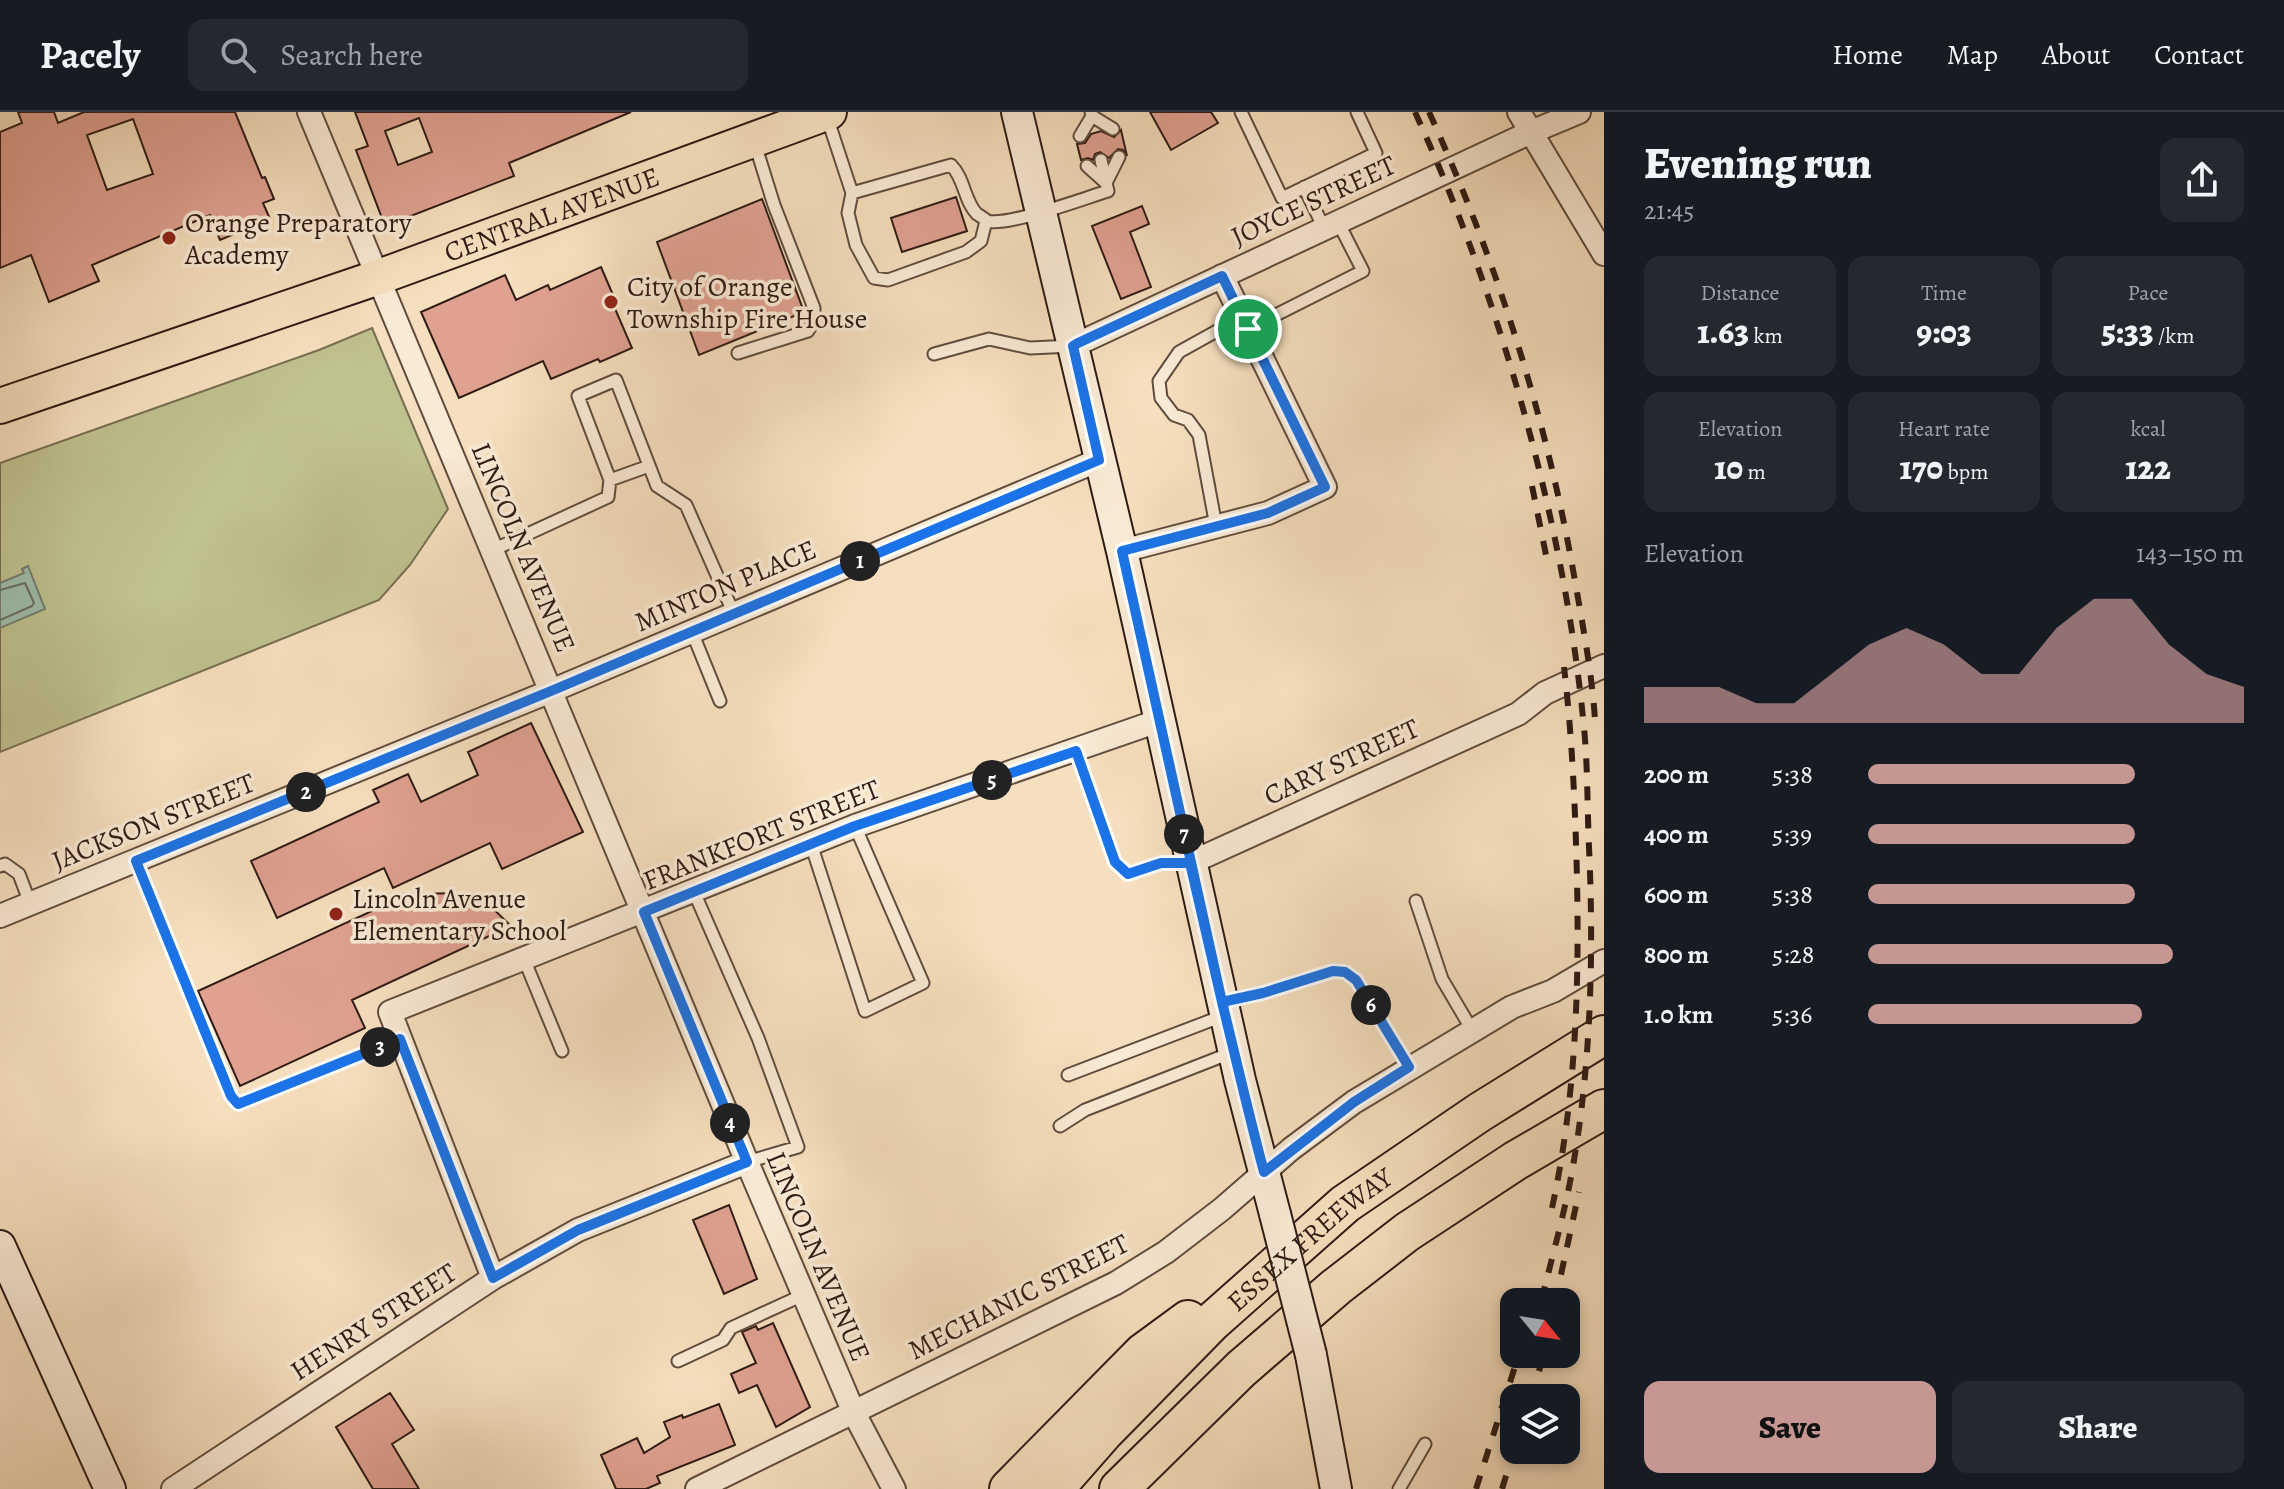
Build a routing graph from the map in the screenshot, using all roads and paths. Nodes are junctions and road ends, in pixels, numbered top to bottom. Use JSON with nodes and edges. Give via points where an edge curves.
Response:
{"nodes":[{"id":1,"x":309,"y":112,"type":"edge"},
{"id":2,"x":827,"y":112,"type":"edge"},
{"id":3,"x":1017,"y":112,"type":"edge"},
{"id":4,"x":1241,"y":112,"type":"edge"},
{"id":5,"x":1357,"y":112,"type":"edge"},
{"id":6,"x":1519,"y":112,"type":"edge"},
{"id":7,"x":1579,"y":112,"type":"edge"},
{"id":8,"x":1091,"y":114,"type":"edge"},
{"id":9,"x":1113,"y":129,"type":"dead end"},
{"id":10,"x":1529,"y":133,"type":"junction"},
{"id":11,"x":1094,"y":134,"type":"dead end"},
{"id":12,"x":1080,"y":136,"type":"dead end"},
{"id":13,"x":754,"y":139,"type":"junction"},
{"id":14,"x":1119,"y":157,"type":"dead end"},
{"id":15,"x":1101,"y":160,"type":"dead end"},
{"id":16,"x":1087,"y":166,"type":"dead end"},
{"id":17,"x":1106,"y":183,"type":"junction"},
{"id":18,"x":1304,"y":187,"type":"junction"},
{"id":19,"x":852,"y":193,"type":"junction"},
{"id":20,"x":1040,"y":212,"type":"junction"},
{"id":21,"x":986,"y":221,"type":"junction"},
{"id":22,"x":1331,"y":225,"type":"junction"},
{"id":23,"x":1604,"y":254,"type":"edge"},
{"id":24,"x":1222,"y":276,"type":"junction"},
{"id":25,"x":379,"y":277,"type":"junction"},
{"id":26,"x":1245,"y":323,"type":"junction"},
{"id":27,"x":1073,"y":346,"type":"junction"},
{"id":28,"x":738,"y":353,"type":"dead end"},
{"id":29,"x":934,"y":354,"type":"dead end"},
{"id":30,"x":0,"y":406,"type":"edge"},
{"id":31,"x":1099,"y":460,"type":"junction"},
{"id":32,"x":649,"y":466,"type":"junction"},
{"id":33,"x":610,"y":480,"type":"junction"},
{"id":34,"x":1216,"y":526,"type":"junction"},
{"id":35,"x":493,"y":550,"type":"junction"},
{"id":36,"x":1122,"y":551,"type":"junction"},
{"id":37,"x":734,"y":614,"type":"junction"},
{"id":38,"x":692,"y":632,"type":"junction"},
{"id":39,"x":1604,"y":666,"type":"edge"},
{"id":40,"x":1604,"y":681,"type":"edge"},
{"id":41,"x":551,"y":691,"type":"junction"},
{"id":42,"x":720,"y":701,"type":"dead end"},
{"id":43,"x":1518,"y":714,"type":"junction"},
{"id":44,"x":1158,"y":721,"type":"junction"},
{"id":45,"x":1076,"y":751,"type":"junction"},
{"id":46,"x":855,"y":826,"type":"junction"},
{"id":47,"x":811,"y":844,"type":"junction"},
{"id":48,"x":136,"y":861,"type":"junction"},
{"id":49,"x":1190,"y":863,"type":"junction"},
{"id":50,"x":0,"y":866,"type":"edge"},
{"id":51,"x":694,"y":892,"type":"junction"},
{"id":52,"x":1416,"y":901,"type":"dead end"},
{"id":53,"x":30,"y":903,"type":"junction"},
{"id":54,"x":644,"y":912,"type":"junction"},
{"id":55,"x":0,"y":916,"type":"edge"},
{"id":56,"x":1604,"y":944,"type":"edge"},
{"id":57,"x":524,"y":959,"type":"junction"},
{"id":58,"x":1604,"y":961,"type":"edge"},
{"id":59,"x":1512,"y":1007,"type":"junction"},
{"id":60,"x":1224,"y":1009,"type":"junction"},
{"id":61,"x":1472,"y":1030,"type":"junction"},
{"id":62,"x":1604,"y":1035,"type":"edge"},
{"id":63,"x":400,"y":1039,"type":"junction"},
{"id":64,"x":562,"y":1051,"type":"dead end"},
{"id":65,"x":1233,"y":1051,"type":"junction"},
{"id":66,"x":1409,"y":1067,"type":"junction"},
{"id":67,"x":1068,"y":1075,"type":"dead end"},
{"id":68,"x":1604,"y":1109,"type":"edge"},
{"id":69,"x":1060,"y":1126,"type":"dead end"},
{"id":70,"x":747,"y":1162,"type":"junction"},
{"id":71,"x":1264,"y":1172,"type":"junction"},
{"id":72,"x":1345,"y":1204,"type":"junction"},
{"id":73,"x":0,"y":1246,"type":"edge"},
{"id":74,"x":493,"y":1278,"type":"junction"},
{"id":75,"x":803,"y":1295,"type":"junction"},
{"id":76,"x":678,"y":1361,"type":"dead end"},
{"id":77,"x":1241,"y":1369,"type":"junction"},
{"id":78,"x":854,"y":1413,"type":"junction"},
{"id":79,"x":1425,"y":1444,"type":"dead end"},
{"id":80,"x":110,"y":1489,"type":"edge"},
{"id":81,"x":173,"y":1489,"type":"edge"},
{"id":82,"x":697,"y":1489,"type":"edge"},
{"id":83,"x":894,"y":1489,"type":"edge"},
{"id":84,"x":1009,"y":1489,"type":"edge"},
{"id":85,"x":1054,"y":1489,"type":"edge"},
{"id":86,"x":1119,"y":1489,"type":"edge"},
{"id":87,"x":1146,"y":1489,"type":"edge"},
{"id":88,"x":1336,"y":1489,"type":"edge"},
{"id":89,"x":1399,"y":1489,"type":"edge"}],
"edges":[{"from":1,"to":25,"type":"street","name":"LINCOLN AVENUE"},
{"from":2,"to":13,"type":"main road","name":"CENTRAL AVENUE"},
{"from":2,"to":19,"type":"lane"},
{"from":3,"to":20,"type":"main road"},
{"from":4,"to":18,"type":"lane","via":[[1282,198]]},
{"from":5,"to":18,"type":"lane","via":[[1376,153]]},
{"from":6,"to":10,"type":"street"},
{"from":7,"to":10,"type":"street","name":"JOYCE STREET"},
{"from":8,"to":9,"type":"lane"},
{"from":8,"to":11,"type":"lane"},
{"from":8,"to":12,"type":"lane"},
{"from":10,"to":22,"type":"street","name":"JOYCE STREET"},
{"from":10,"to":23,"type":"street"},
{"from":13,"to":25,"type":"main road","name":"CENTRAL AVENUE"},
{"from":13,"to":28,"type":"lane","via":[[814,308],[814,321],[808,331]]},
{"from":14,"to":17,"type":"lane"},
{"from":15,"to":17,"type":"lane"},
{"from":16,"to":17,"type":"lane"},
{"from":17,"to":20,"type":"lane","via":[[1108,191]]},
{"from":18,"to":22,"type":"lane"},
{"from":19,"to":21,"type":"lane","via":[[951,165],[960,173],[974,211]]},
{"from":19,"to":21,"type":"lane","via":[[848,213],[856,245],[874,278],[888,280],[966,252],[981,241]]},
{"from":20,"to":21,"type":"lane"},
{"from":20,"to":27,"type":"main road"},
{"from":22,"to":24,"type":"street","name":"JOYCE STREET"},
{"from":22,"to":26,"type":"lane","via":[[1363,271]]},
{"from":24,"to":26,"type":"street"},
{"from":24,"to":27,"type":"street","name":"JOYCE STREET"},
{"from":25,"to":30,"type":"main road","name":"CENTRAL AVENUE"},
{"from":25,"to":35,"type":"street","name":"LINCOLN AVENUE"},
{"from":26,"to":34,"type":"lane","via":[[1179,352],[1159,381],[1161,398],[1199,435]]},
{"from":26,"to":34,"type":"street","via":[[1325,487],[1268,513]]},
{"from":27,"to":29,"type":"lane","via":[[1030,348],[989,339]]},
{"from":27,"to":31,"type":"main road"},
{"from":31,"to":36,"type":"main road"},
{"from":31,"to":37,"type":"street","name":"MINTON PLACE"},
{"from":32,"to":33,"type":"lane"},
{"from":32,"to":33,"type":"lane","via":[[616,380],[578,396]]},
{"from":32,"to":37,"type":"lane","via":[[657,486],[686,505]]},
{"from":33,"to":35,"type":"lane","via":[[608,497]]},
{"from":34,"to":36,"type":"street"},
{"from":35,"to":41,"type":"street","name":"LINCOLN AVENUE"},
{"from":36,"to":44,"type":"main road"},
{"from":37,"to":38,"type":"street","name":"MINTON PLACE"},
{"from":38,"to":41,"type":"street","name":"MINTON PLACE"},
{"from":38,"to":42,"type":"lane"},
{"from":39,"to":43,"type":"street","name":"CARY STREET","via":[[1545,693]]},
{"from":40,"to":43,"type":"street","name":"CARY STREET","via":[[1546,709]]},
{"from":41,"to":48,"type":"street","name":"JACKSON STREET"},
{"from":41,"to":54,"type":"street","name":"LINCOLN AVENUE"},
{"from":43,"to":49,"type":"street","name":"CARY STREET"},
{"from":44,"to":45,"type":"street","name":"FRANKFORT STREET"},
{"from":44,"to":49,"type":"main road"},
{"from":45,"to":46,"type":"street","name":"FRANKFORT STREET"},
{"from":45,"to":49,"type":"lane","via":[[1115,862],[1128,874],[1161,863]]},
{"from":46,"to":47,"type":"street","name":"FRANKFORT STREET"},
{"from":46,"to":47,"type":"lane","via":[[923,983],[865,1011]]},
{"from":47,"to":51,"type":"street","name":"FRANKFORT STREET"},
{"from":48,"to":53,"type":"street","name":"JACKSON STREET"},
{"from":48,"to":63,"type":"lane","via":[[238,1104]]},
{"from":49,"to":60,"type":"main road"},
{"from":50,"to":53,"type":"lane","via":[[19,874]]},
{"from":51,"to":54,"type":"street","name":"FRANKFORT STREET"},
{"from":51,"to":70,"type":"lane","via":[[758,1038],[798,1147]]},
{"from":52,"to":61,"type":"lane","via":[[1442,979]]},
{"from":53,"to":55,"type":"street","name":"JACKSON STREET"},
{"from":54,"to":57,"type":"street","name":"FRANKFORT STREET"},
{"from":54,"to":70,"type":"street","name":"LINCOLN AVENUE"},
{"from":56,"to":59,"type":"street","via":[[1554,973]]},
{"from":57,"to":63,"type":"street","name":"FRANKFORT STREET","via":[[390,1012]]},
{"from":57,"to":64,"type":"lane"},
{"from":58,"to":59,"type":"street","via":[[1553,991]]},
{"from":59,"to":61,"type":"street","name":"MECHANIC STREET"},
{"from":60,"to":65,"type":"main road"},
{"from":60,"to":66,"type":"lane","via":[[1333,971],[1345,972],[1356,980]]},
{"from":60,"to":67,"type":"lane"},
{"from":61,"to":66,"type":"street","name":"MECHANIC STREET"},
{"from":62,"to":72,"type":"highway","name":"ESSEX FREEWAY"},
{"from":63,"to":74,"type":"street"},
{"from":65,"to":69,"type":"lane","via":[[1099,1104]]},
{"from":65,"to":71,"type":"main road"},
{"from":66,"to":71,"type":"street","name":"MECHANIC STREET"},
{"from":68,"to":77,"type":"highway","name":"ESSEX FREEWAY","via":[[1407,1232]]},
{"from":70,"to":74,"type":"street","name":"HENRY STREET","via":[[578,1230]]},
{"from":70,"to":75,"type":"street","name":"LINCOLN AVENUE"},
{"from":71,"to":78,"type":"street","name":"MECHANIC STREET","via":[[1166,1252],[1116,1283]]},
{"from":71,"to":88,"type":"main road","bridge":true,"via":[[1311,1355]]},
{"from":72,"to":84,"type":"highway","via":[[1143,1353]]},
{"from":72,"to":85,"type":"highway","name":"ESSEX FREEWAY","via":[[1212,1322]]},
{"from":73,"to":80,"type":"main road"},
{"from":74,"to":81,"type":"street","name":"HENRY STREET"},
{"from":75,"to":76,"type":"lane","via":[[731,1328],[723,1340]]},
{"from":75,"to":78,"type":"street","name":"LINCOLN AVENUE"},
{"from":77,"to":86,"type":"highway","name":"ESSEX FREEWAY"},
{"from":77,"to":87,"type":"highway"},
{"from":78,"to":82,"type":"street","name":"MECHANIC STREET"},
{"from":78,"to":83,"type":"street","name":"LINCOLN AVENUE"},
{"from":79,"to":89,"type":"lane"}]}
